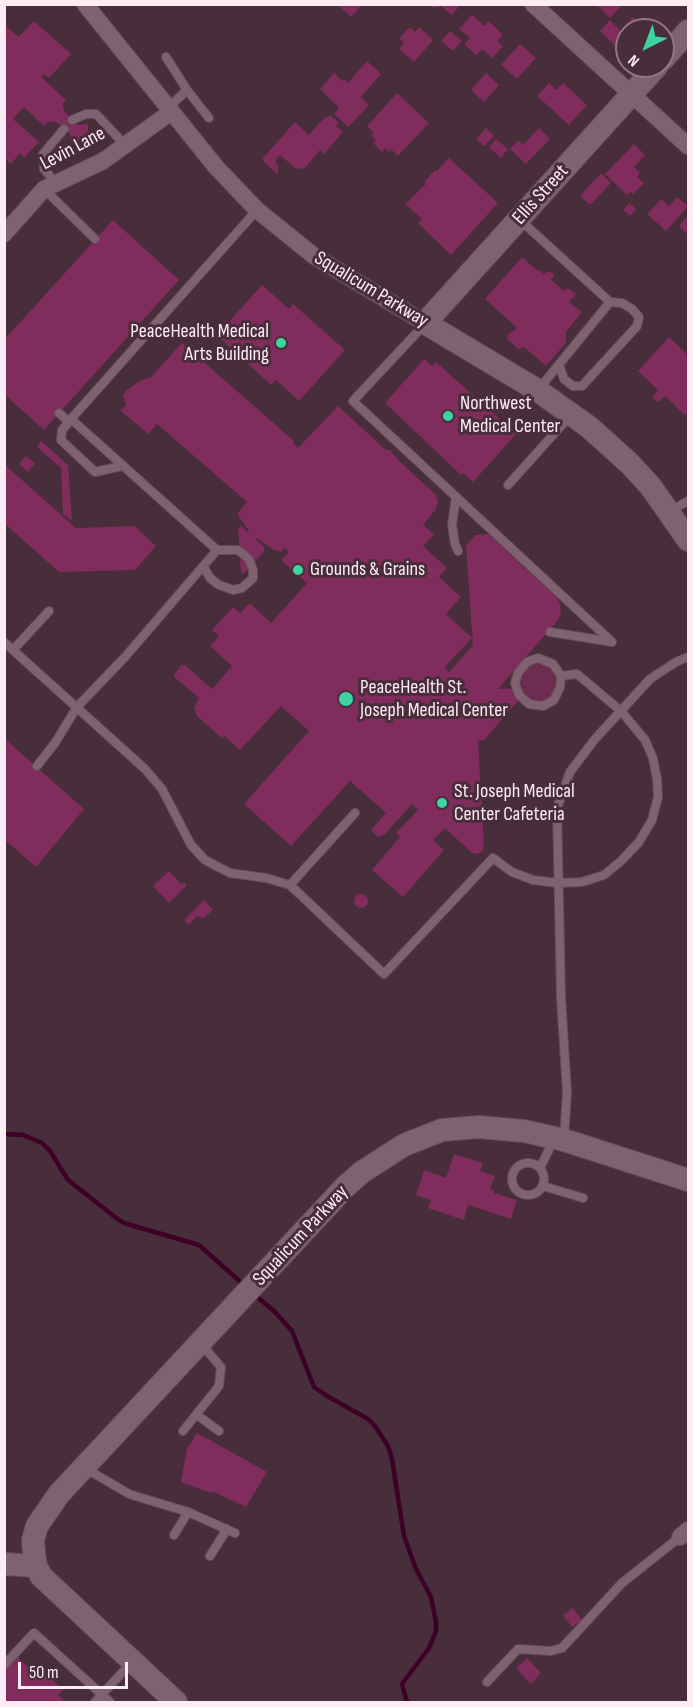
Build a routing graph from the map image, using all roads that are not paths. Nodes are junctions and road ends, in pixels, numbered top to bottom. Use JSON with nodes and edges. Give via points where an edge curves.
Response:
{"nodes":[{"id":1,"x":85,"y":4,"type":"edge"},
{"id":2,"x":533,"y":4,"type":"edge"},
{"id":3,"x":688,"y":31,"type":"edge"},
{"id":4,"x":675,"y":46,"type":"edge"},
{"id":5,"x":166,"y":57,"type":"dead end"},
{"id":6,"x":646,"y":78,"type":"edge"},
{"id":7,"x":187,"y":90,"type":"junction"},
{"id":8,"x":632,"y":94,"type":"junction"},
{"id":9,"x":169,"y":110,"type":"junction"},
{"id":10,"x":209,"y":118,"type":"dead end"},
{"id":11,"x":72,"y":120,"type":"dead end"},
{"id":12,"x":64,"y":129,"type":"dead end"},
{"id":13,"x":125,"y":145,"type":"junction"},
{"id":14,"x":688,"y":146,"type":"edge"},
{"id":15,"x":49,"y":186,"type":"junction"},
{"id":16,"x":257,"y":210,"type":"junction"},
{"id":17,"x":519,"y":219,"type":"junction"},
{"id":18,"x":4,"y":234,"type":"edge"},
{"id":19,"x":95,"y":239,"type":"dead end"},
{"id":20,"x":610,"y":302,"type":"junction"},
{"id":21,"x":425,"y":323,"type":"junction"},
{"id":22,"x":559,"y":366,"type":"junction"},
{"id":23,"x":537,"y":390,"type":"junction"},
{"id":24,"x":59,"y":413,"type":"dead end"},
{"id":25,"x":572,"y":414,"type":"junction"},
{"id":26,"x":70,"y":420,"type":"junction"},
{"id":27,"x":122,"y":466,"type":"junction"},
{"id":28,"x":508,"y":485,"type":"dead end"},
{"id":29,"x":456,"y":497,"type":"junction"},
{"id":30,"x":679,"y":506,"type":"edge"},
{"id":31,"x":688,"y":540,"type":"edge"},
{"id":32,"x":216,"y":550,"type":"junction"},
{"id":33,"x":458,"y":551,"type":"dead end"},
{"id":34,"x":203,"y":566,"type":"junction"},
{"id":35,"x":49,"y":611,"type":"dead end"},
{"id":36,"x":550,"y":632,"type":"dead end"},
{"id":37,"x":4,"y":642,"type":"edge"},
{"id":38,"x":14,"y":650,"type":"junction"},
{"id":39,"x":688,"y":657,"type":"edge"},
{"id":40,"x":561,"y":676,"type":"junction"},
{"id":41,"x":77,"y":707,"type":"junction"},
{"id":42,"x":621,"y":711,"type":"junction"},
{"id":43,"x":37,"y":766,"type":"dead end"},
{"id":44,"x":355,"y":813,"type":"dead end"},
{"id":45,"x":558,"y":883,"type":"junction"},
{"id":46,"x":290,"y":885,"type":"junction"},
{"id":47,"x":559,"y":1139,"type":"junction"},
{"id":48,"x":540,"y":1168,"type":"junction"},
{"id":49,"x":688,"y":1180,"type":"edge"},
{"id":50,"x":543,"y":1186,"type":"junction"},
{"id":51,"x":583,"y":1198,"type":"dead end"},
{"id":52,"x":201,"y":1343,"type":"junction"},
{"id":53,"x":197,"y":1415,"type":"junction"},
{"id":54,"x":183,"y":1431,"type":"dead end"},
{"id":55,"x":219,"y":1431,"type":"dead end"},
{"id":56,"x":84,"y":1467,"type":"junction"},
{"id":57,"x":188,"y":1512,"type":"junction"},
{"id":58,"x":684,"y":1534,"type":"edge"},
{"id":59,"x":174,"y":1535,"type":"dead end"},
{"id":60,"x":210,"y":1556,"type":"dead end"},
{"id":61,"x":4,"y":1564,"type":"edge"},
{"id":62,"x":36,"y":1566,"type":"junction"},
{"id":63,"x":132,"y":1662,"type":"junction"},
{"id":64,"x":4,"y":1665,"type":"edge"},
{"id":65,"x":487,"y":1682,"type":"dead end"},
{"id":66,"x":102,"y":1695,"type":"junction"},
{"id":67,"x":95,"y":1702,"type":"edge"},
{"id":68,"x":110,"y":1702,"type":"edge"},
{"id":69,"x":176,"y":1702,"type":"edge"}],
"edges":[{"from":1,"to":9,"type":"street","name":"Squalicum Parkway"},
{"from":2,"to":8,"type":"street"},
{"from":3,"to":4,"type":"street"},
{"from":5,"to":7,"type":"lane"},
{"from":6,"to":8,"type":"street","name":"Ellis Street"},
{"from":7,"to":9,"type":"lane"},
{"from":7,"to":10,"type":"lane"},
{"from":8,"to":14,"type":"street"},
{"from":8,"to":17,"type":"street","name":"Ellis Street"},
{"from":9,"to":13,"type":"street","name":"Levin Lane"},
{"from":9,"to":16,"type":"street","name":"Squalicum Parkway"},
{"from":11,"to":13,"type":"lane","via":[[96,114]]},
{"from":12,"to":15,"type":"lane","via":[[43,154]]},
{"from":13,"to":15,"type":"street","name":"Levin Lane","via":[[103,161]]},
{"from":15,"to":18,"type":"street","name":"Levin Lane"},
{"from":15,"to":19,"type":"lane","via":[[68,214]]},
{"from":16,"to":21,"type":"street","name":"Squalicum Parkway","via":[[314,256]]},
{"from":16,"to":26,"type":"lane"},
{"from":17,"to":20,"type":"lane"},
{"from":17,"to":21,"type":"street","name":"Ellis Street"},
{"from":20,"to":22,"type":"lane"},
{"from":20,"to":22,"type":"lane","via":[[632,309],[639,317],[637,326],[582,386],[573,386],[564,379]]},
{"from":21,"to":23,"type":"street","name":"Squalicum Parkway"},
{"from":21,"to":29,"type":"lane","via":[[353,401]]},
{"from":22,"to":23,"type":"lane"},
{"from":23,"to":25,"type":"street","name":"Squalicum Parkway"},
{"from":24,"to":26,"type":"lane"},
{"from":25,"to":28,"type":"lane"},
{"from":25,"to":30,"type":"street","name":"Squalicum Parkway"},
{"from":26,"to":27,"type":"lane"},
{"from":26,"to":27,"type":"lane","via":[[62,430],[61,440],[95,472]]},
{"from":27,"to":32,"type":"lane"},
{"from":29,"to":33,"type":"lane","via":[[452,525]]},
{"from":29,"to":36,"type":"lane","via":[[612,642]]},
{"from":30,"to":31,"type":"street","name":"Squalicum Parkway"},
{"from":32,"to":34,"type":"lane"},
{"from":32,"to":34,"type":"lane","via":[[238,550],[249,559],[253,570],[249,584],[233,590],[219,585]]},
{"from":34,"to":41,"type":"lane"},
{"from":35,"to":38,"type":"lane"},
{"from":37,"to":38,"type":"lane"},
{"from":38,"to":41,"type":"lane"},
{"from":39,"to":42,"type":"lane","via":[[650,680]]},
{"from":40,"to":40,"type":"lane","via":[[553,664],[538,658],[527,662],[515,683],[519,695],[529,704],[543,706],[554,700]]},
{"from":40,"to":42,"type":"lane","via":[[577,674]]},
{"from":41,"to":43,"type":"lane"},
{"from":41,"to":46,"type":"lane","via":[[162,789],[191,845],[205,860],[230,873]]},
{"from":42,"to":45,"type":"lane","via":[[570,772],[560,799]]},
{"from":42,"to":45,"type":"lane","via":[[645,740],[652,758],[658,797],[652,820],[639,842],[604,875],[582,882]]},
{"from":44,"to":46,"type":"lane"},
{"from":45,"to":46,"type":"lane","via":[[512,872],[493,858],[384,974]]},
{"from":45,"to":47,"type":"lane","via":[[567,1092]]},
{"from":47,"to":48,"type":"lane"},
{"from":47,"to":49,"type":"street","name":"Squalicum Parkway"},
{"from":47,"to":52,"type":"street","name":"Squalicum Parkway","via":[[503,1128],[458,1127],[442,1130],[382,1157],[354,1179]]},
{"from":48,"to":50,"type":"lane"},
{"from":48,"to":50,"type":"lane","via":[[524,1163],[515,1169],[512,1179],[516,1189],[525,1194],[535,1193]]},
{"from":50,"to":51,"type":"lane"},
{"from":52,"to":53,"type":"lane","via":[[221,1367],[219,1386]]},
{"from":52,"to":56,"type":"street","name":"Squalicum Parkway"},
{"from":53,"to":54,"type":"lane"},
{"from":53,"to":55,"type":"lane"},
{"from":56,"to":57,"type":"lane","via":[[129,1494]]},
{"from":56,"to":62,"type":"street","name":"Squalicum Parkway","via":[[45,1511],[37,1526],[33,1540]]},
{"from":57,"to":59,"type":"lane"},
{"from":57,"to":60,"type":"lane","via":[[231,1531]]},
{"from":58,"to":65,"type":"lane","via":[[622,1583],[562,1648],[518,1649]]},
{"from":61,"to":62,"type":"street"},
{"from":62,"to":63,"type":"street","via":[[49,1584]]},
{"from":63,"to":66,"type":"lane"},
{"from":63,"to":69,"type":"street"},
{"from":64,"to":66,"type":"lane","via":[[34,1632]]},
{"from":66,"to":67,"type":"lane"},
{"from":66,"to":68,"type":"lane"}]}
